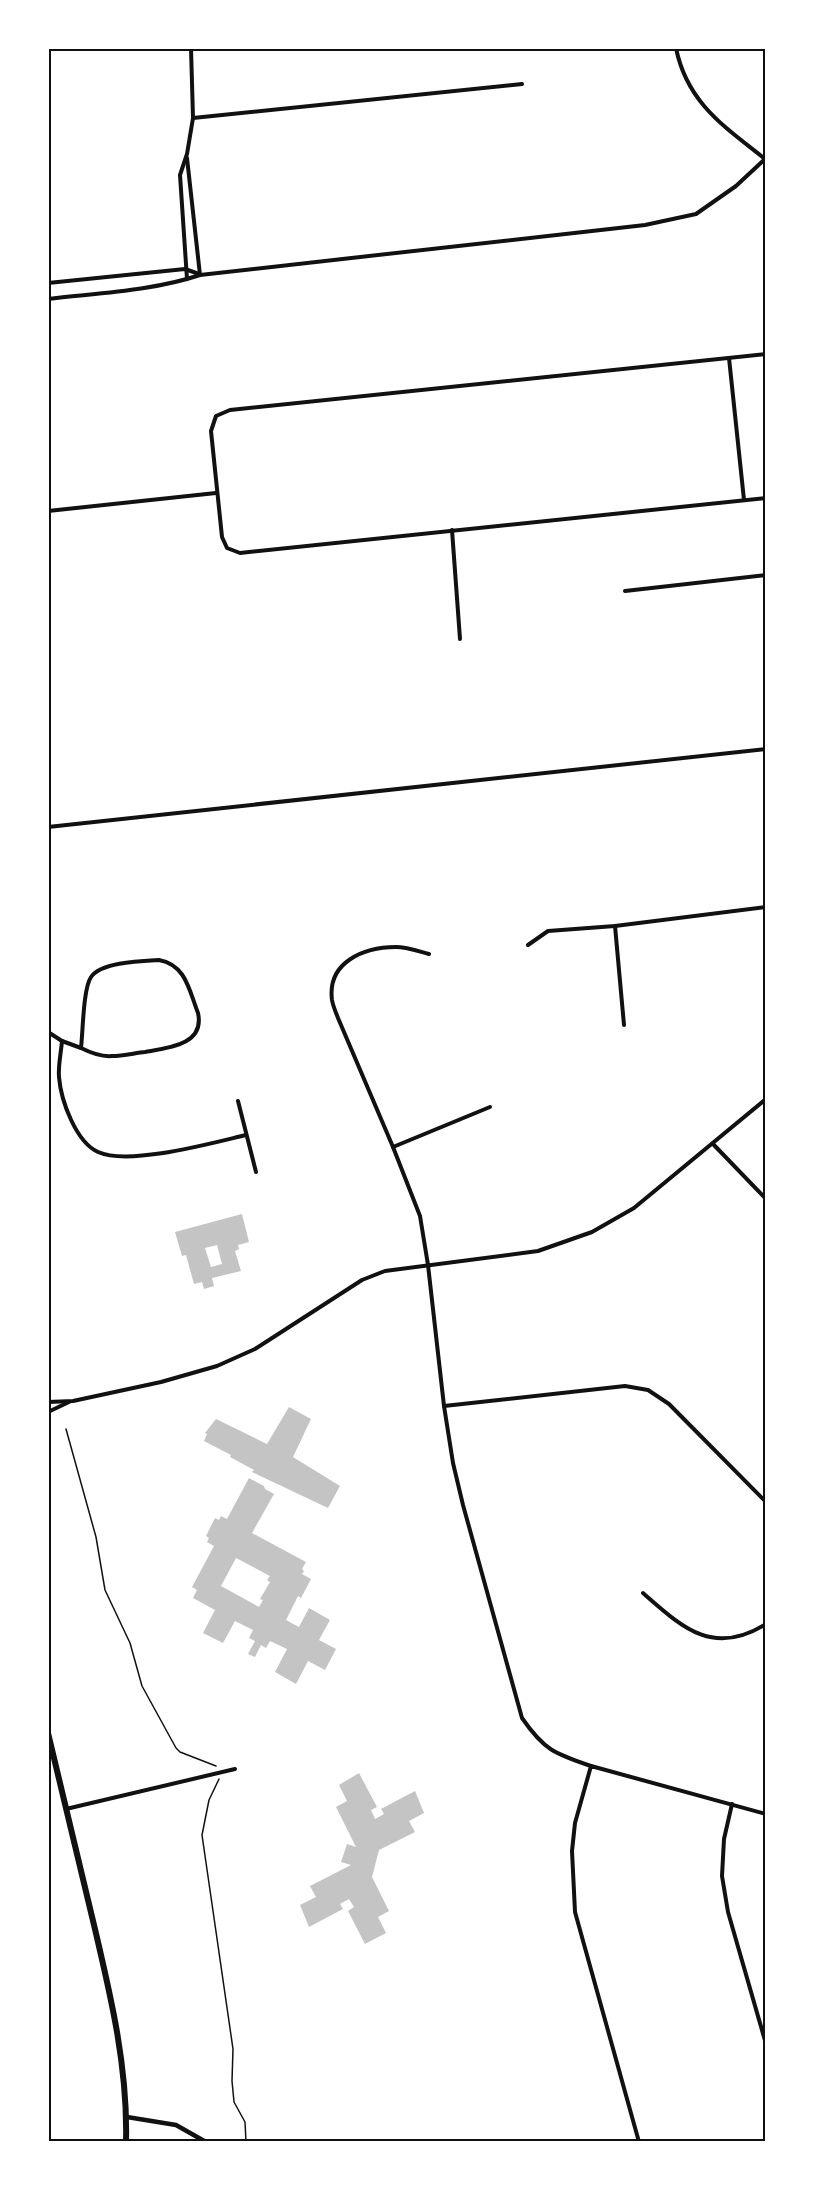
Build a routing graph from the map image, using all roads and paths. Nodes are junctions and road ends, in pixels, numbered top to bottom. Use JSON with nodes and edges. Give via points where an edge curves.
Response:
{"nodes":[{"id":1,"x":191,"y":48,"type":"edge"},
{"id":2,"x":676,"y":48,"type":"edge"},
{"id":3,"x":522,"y":84,"type":"dead end"},
{"id":4,"x":193,"y":118,"type":"junction"},
{"id":5,"x":187,"y":154,"type":"junction"},
{"id":6,"x":765,"y":159,"type":"edge"},
{"id":7,"x":195,"y":230,"type":"junction"},
{"id":8,"x":184,"y":231,"type":"junction"},
{"id":9,"x":187,"y":269,"type":"junction"},
{"id":10,"x":200,"y":275,"type":"junction"},
{"id":11,"x":188,"y":279,"type":"junction"},
{"id":12,"x":48,"y":283,"type":"edge"},
{"id":13,"x":48,"y":299,"type":"edge"},
{"id":14,"x":766,"y":354,"type":"edge"},
{"id":15,"x":729,"y":358,"type":"junction"},
{"id":16,"x":216,"y":493,"type":"junction"},
{"id":17,"x":766,"y":498,"type":"edge"},
{"id":18,"x":744,"y":500,"type":"junction"},
{"id":19,"x":48,"y":511,"type":"edge"},
{"id":20,"x":452,"y":530,"type":"junction"},
{"id":21,"x":766,"y":575,"type":"edge"},
{"id":22,"x":625,"y":591,"type":"dead end"},
{"id":23,"x":460,"y":639,"type":"dead end"},
{"id":24,"x":766,"y":748,"type":"edge"},
{"id":25,"x":48,"y":827,"type":"edge"},
{"id":26,"x":766,"y":907,"type":"edge"},
{"id":27,"x":615,"y":926,"type":"junction"},
{"id":28,"x":528,"y":945,"type":"dead end"},
{"id":29,"x":429,"y":954,"type":"dead end"},
{"id":30,"x":624,"y":1025,"type":"dead end"},
{"id":31,"x":48,"y":1032,"type":"edge"},
{"id":32,"x":62,"y":1041,"type":"junction"},
{"id":33,"x":81,"y":1048,"type":"junction"},
{"id":34,"x":766,"y":1099,"type":"edge"},
{"id":35,"x":237,"y":1101,"type":"dead end"},
{"id":36,"x":490,"y":1107,"type":"dead end"},
{"id":37,"x":246,"y":1135,"type":"junction"},
{"id":38,"x":713,"y":1144,"type":"junction"},
{"id":39,"x":393,"y":1148,"type":"junction"},
{"id":40,"x":256,"y":1172,"type":"dead end"},
{"id":41,"x":766,"y":1199,"type":"edge"},
{"id":42,"x":428,"y":1265,"type":"junction"},
{"id":43,"x":48,"y":1402,"type":"edge"},
{"id":44,"x":69,"y":1402,"type":"junction"},
{"id":45,"x":444,"y":1406,"type":"junction"},
{"id":46,"x":48,"y":1412,"type":"edge"},
{"id":47,"x":766,"y":1502,"type":"edge"},
{"id":48,"x":643,"y":1593,"type":"dead end"},
{"id":49,"x":766,"y":1624,"type":"edge"},
{"id":50,"x":48,"y":1733,"type":"edge"},
{"id":51,"x":591,"y":1766,"type":"junction"},
{"id":52,"x":235,"y":1769,"type":"dead end"},
{"id":53,"x":732,"y":1804,"type":"junction"},
{"id":54,"x":66,"y":1809,"type":"junction"},
{"id":55,"x":766,"y":1814,"type":"edge"},
{"id":56,"x":766,"y":2044,"type":"edge"},
{"id":57,"x":127,"y":2116,"type":"junction"},
{"id":58,"x":126,"y":2142,"type":"edge"},
{"id":59,"x":206,"y":2142,"type":"edge"},
{"id":60,"x":639,"y":2142,"type":"edge"}],
"edges":[{"from":1,"to":4,"type":"street"},
{"from":2,"to":6,"type":"street","via":[[698,101]]},
{"from":3,"to":4,"type":"street"},
{"from":4,"to":5,"type":"street"},
{"from":5,"to":7,"type":"street"},
{"from":5,"to":8,"type":"street","via":[[180,175]]},
{"from":6,"to":10,"type":"street","via":[[736,186],[696,214],[645,225]]},
{"from":7,"to":8,"type":"street"},
{"from":7,"to":10,"type":"street"},
{"from":8,"to":9,"type":"street"},
{"from":9,"to":10,"type":"street"},
{"from":9,"to":11,"type":"street"},
{"from":9,"to":12,"type":"street"},
{"from":10,"to":11,"type":"street"},
{"from":11,"to":13,"type":"street"},
{"from":14,"to":15,"type":"street"},
{"from":15,"to":16,"type":"street","via":[[230,410],[216,416],[211,431]]},
{"from":15,"to":18,"type":"street"},
{"from":16,"to":19,"type":"street"},
{"from":16,"to":20,"type":"street","via":[[222,537],[227,548],[240,553]]},
{"from":17,"to":18,"type":"street"},
{"from":18,"to":20,"type":"street"},
{"from":20,"to":23,"type":"street"},
{"from":21,"to":22,"type":"street"},
{"from":24,"to":25,"type":"street"},
{"from":26,"to":27,"type":"street"},
{"from":27,"to":28,"type":"street","via":[[548,931]]},
{"from":27,"to":30,"type":"street"},
{"from":29,"to":39,"type":"street","via":[[398,947],[364,951],[345,962],[334,979],[332,999],[338,1018]]},
{"from":31,"to":32,"type":"street"},
{"from":32,"to":33,"type":"street"},
{"from":32,"to":37,"type":"street","via":[[59,1077],[70,1120],[86,1144],[96,1151],[132,1157]]},
{"from":33,"to":33,"type":"street","via":[[111,1057],[185,1043],[195,1035],[199,1019],[180,969],[159,960],[105,967],[93,974],[87,986]]},
{"from":34,"to":38,"type":"street"},
{"from":35,"to":37,"type":"street"},
{"from":36,"to":39,"type":"street"},
{"from":37,"to":40,"type":"street"},
{"from":38,"to":41,"type":"street"},
{"from":38,"to":42,"type":"street","via":[[634,1208],[592,1232],[538,1251]]},
{"from":39,"to":42,"type":"street","via":[[420,1216]]},
{"from":42,"to":44,"type":"street","via":[[385,1271],[362,1280],[255,1349],[217,1366]]},
{"from":42,"to":45,"type":"street"},
{"from":43,"to":44,"type":"street"},
{"from":44,"to":46,"type":"street"},
{"from":45,"to":47,"type":"street","via":[[624,1386],[648,1390],[669,1404]]},
{"from":45,"to":51,"type":"street","via":[[463,1505],[522,1718],[536,1739],[557,1755]]},
{"from":48,"to":49,"type":"street","via":[[698,1635],[727,1639]]},
{"from":50,"to":54,"type":"main road"},
{"from":51,"to":53,"type":"street"},
{"from":51,"to":60,"type":"street","via":[[575,1823],[575,1912]]},
{"from":52,"to":54,"type":"street"},
{"from":53,"to":55,"type":"street"},
{"from":53,"to":56,"type":"street","via":[[724,1839],[722,1876],[728,1912]]},
{"from":54,"to":57,"type":"main road","via":[[114,2009]]},
{"from":57,"to":58,"type":"main road"},
{"from":57,"to":59,"type":"street","via":[[176,2125]]}]}
